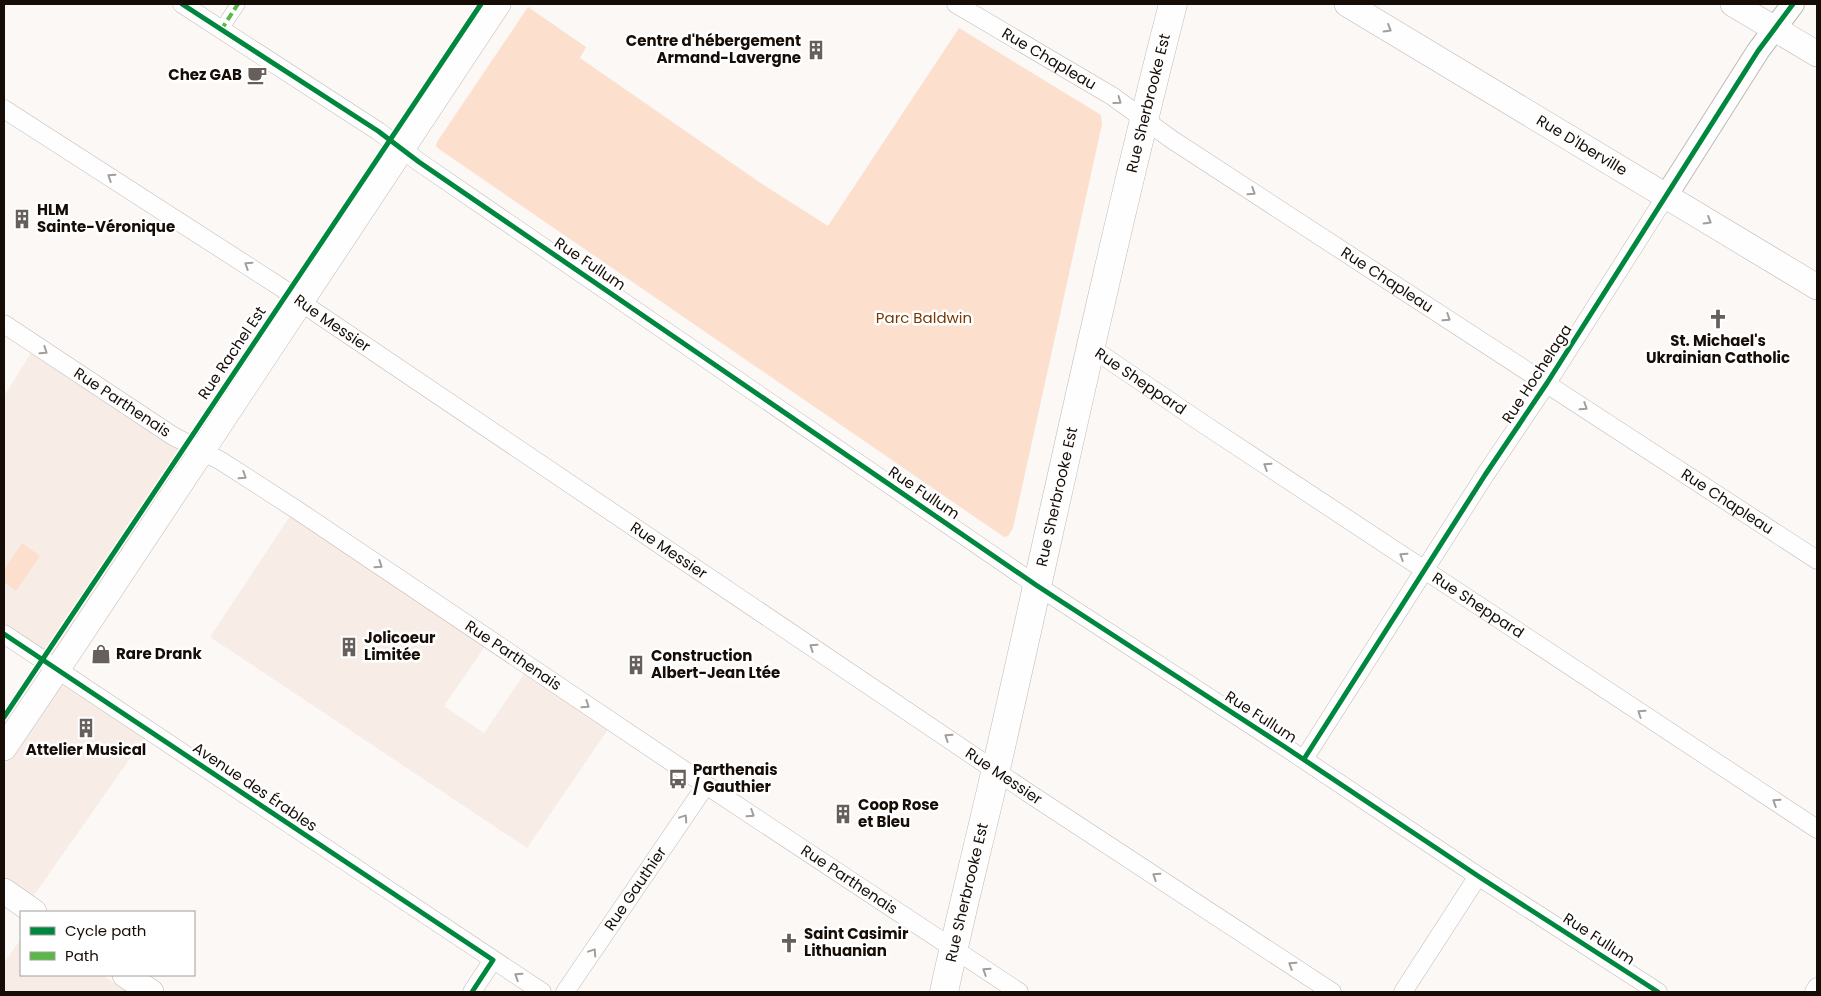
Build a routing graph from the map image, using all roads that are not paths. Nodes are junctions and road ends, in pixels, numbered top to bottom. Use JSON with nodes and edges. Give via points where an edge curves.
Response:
{"nodes":[{"id":1,"x":182,"y":4,"type":"edge"},
{"id":2,"x":238,"y":4,"type":"edge"},
{"id":3,"x":498,"y":4,"type":"edge"},
{"id":4,"x":956,"y":4,"type":"edge"},
{"id":5,"x":1172,"y":4,"type":"edge"},
{"id":6,"x":1346,"y":4,"type":"edge"},
{"id":7,"x":1733,"y":4,"type":"edge"},
{"id":8,"x":1793,"y":4,"type":"edge"},
{"id":9,"x":1774,"y":28,"type":"junction"},
{"id":10,"x":220,"y":30,"type":"junction"},
{"id":11,"x":1817,"y":54,"type":"edge"},
{"id":12,"x":4,"y":108,"type":"edge"},
{"id":13,"x":1143,"y":119,"type":"junction"},
{"id":14,"x":402,"y":150,"type":"junction"},
{"id":15,"x":1666,"y":196,"type":"junction"},
{"id":16,"x":1817,"y":287,"type":"edge"},
{"id":17,"x":300,"y":302,"type":"junction"},
{"id":18,"x":4,"y":324,"type":"edge"},
{"id":19,"x":1090,"y":347,"type":"junction"},
{"id":20,"x":1547,"y":383,"type":"junction"},
{"id":21,"x":201,"y":452,"type":"junction"},
{"id":22,"x":1817,"y":560,"type":"edge"},
{"id":23,"x":1425,"y":570,"type":"junction"},
{"id":24,"x":1036,"y":585,"type":"junction"},
{"id":25,"x":4,"y":634,"type":"edge"},
{"id":26,"x":57,"y":670,"type":"junction"},
{"id":27,"x":4,"y":748,"type":"edge"},
{"id":28,"x":1304,"y":760,"type":"junction"},
{"id":29,"x":996,"y":770,"type":"junction"},
{"id":30,"x":706,"y":785,"type":"junction"},
{"id":31,"x":1817,"y":829,"type":"edge"},
{"id":32,"x":1478,"y":876,"type":"junction"},
{"id":33,"x":4,"y":891,"type":"edge"},
{"id":34,"x":33,"y":911,"type":"edge"},
{"id":35,"x":953,"y":950,"type":"junction"},
{"id":36,"x":493,"y":960,"type":"junction"},
{"id":37,"x":127,"y":976,"type":"edge"},
{"id":38,"x":1817,"y":987,"type":"edge"},
{"id":39,"x":151,"y":992,"type":"edge"},
{"id":40,"x":472,"y":992,"type":"edge"},
{"id":41,"x":542,"y":992,"type":"edge"},
{"id":42,"x":565,"y":992,"type":"edge"},
{"id":43,"x":944,"y":992,"type":"edge"},
{"id":44,"x":1019,"y":992,"type":"edge"},
{"id":45,"x":1332,"y":992,"type":"edge"},
{"id":46,"x":1404,"y":992,"type":"edge"},
{"id":47,"x":1658,"y":992,"type":"edge"},
{"id":48,"x":1814,"y":992,"type":"edge"}],
"edges":[{"from":1,"to":10,"type":"street","name":"Rue Fullum"},
{"from":2,"to":10,"type":"street"},
{"from":3,"to":14,"type":"main road","name":"Rue Rachel Est"},
{"from":4,"to":13,"type":"street","name":"Rue Chapleau","one_way":true,"via":[[1112,96]]},
{"from":5,"to":13,"type":"main road","name":"Rue Sherbrooke Est"},
{"from":6,"to":15,"type":"main road","name":"Rue D'Iberville","one_way":true},
{"from":7,"to":9,"type":"main road"},
{"from":8,"to":9,"type":"street","name":"Rue Hochelaga"},
{"from":9,"to":11,"type":"main road"},
{"from":9,"to":15,"type":"street","name":"Rue Hochelaga"},
{"from":10,"to":14,"type":"street","name":"Rue Fullum","via":[[378,131]]},
{"from":17,"to":12,"type":"street","name":"Rue Messier","one_way":true},
{"from":13,"to":19,"type":"main road","name":"Rue Sherbrooke Est"},
{"from":13,"to":20,"type":"street","name":"Rue Chapleau","one_way":true},
{"from":14,"to":17,"type":"main road","name":"Rue Rachel Est"},
{"from":14,"to":24,"type":"street","name":"Rue Fullum"},
{"from":15,"to":16,"type":"main road","name":"Rue D'Iberville","one_way":true},
{"from":15,"to":20,"type":"street","name":"Rue Hochelaga"},
{"from":17,"to":21,"type":"main road","name":"Rue Rachel Est"},
{"from":29,"to":17,"type":"street","name":"Rue Messier","one_way":true},
{"from":18,"to":21,"type":"street","name":"Rue Parthenais","one_way":true},
{"from":23,"to":19,"type":"street","name":"Rue Sheppard","one_way":true},
{"from":19,"to":24,"type":"main road","name":"Rue Sherbrooke Est"},
{"from":20,"to":22,"type":"street","name":"Rue Chapleau","one_way":true},
{"from":20,"to":23,"type":"street","name":"Rue Hochelaga"},
{"from":21,"to":26,"type":"main road","name":"Rue Rachel Est"},
{"from":21,"to":30,"type":"street","name":"Rue Parthenais","one_way":true,"via":[[297,510]]},
{"from":23,"to":28,"type":"street","name":"Rue Hochelaga"},
{"from":31,"to":23,"type":"street","name":"Rue Sheppard","one_way":true},
{"from":24,"to":28,"type":"street","name":"Rue Fullum"},
{"from":24,"to":29,"type":"main road","name":"Rue Sherbrooke Est"},
{"from":25,"to":26,"type":"street","name":"Avenue des Érables"},
{"from":26,"to":27,"type":"main road","name":"Rue Rachel Est"},
{"from":26,"to":36,"type":"street","name":"Avenue des Érables"},
{"from":28,"to":32,"type":"street","name":"Rue Fullum"},
{"from":29,"to":35,"type":"main road","name":"Rue Sherbrooke Est"},
{"from":45,"to":29,"type":"street","name":"Rue Messier","one_way":true},
{"from":30,"to":35,"type":"street","name":"Rue Parthenais","one_way":true},
{"from":42,"to":30,"type":"street","name":"Rue Gauthier","one_way":true},
{"from":32,"to":46,"type":"street"},
{"from":32,"to":47,"type":"street","name":"Rue Fullum"},
{"from":33,"to":34,"type":"main road"},
{"from":35,"to":43,"type":"main road","name":"Rue Sherbrooke Est"},
{"from":44,"to":35,"type":"street","name":"Rue Parthenais","one_way":true},
{"from":36,"to":40,"type":"street"},
{"from":41,"to":36,"type":"street","name":"Avenue des Érables","one_way":true},
{"from":37,"to":39,"type":"main road"},
{"from":38,"to":48,"type":"street"}]}
